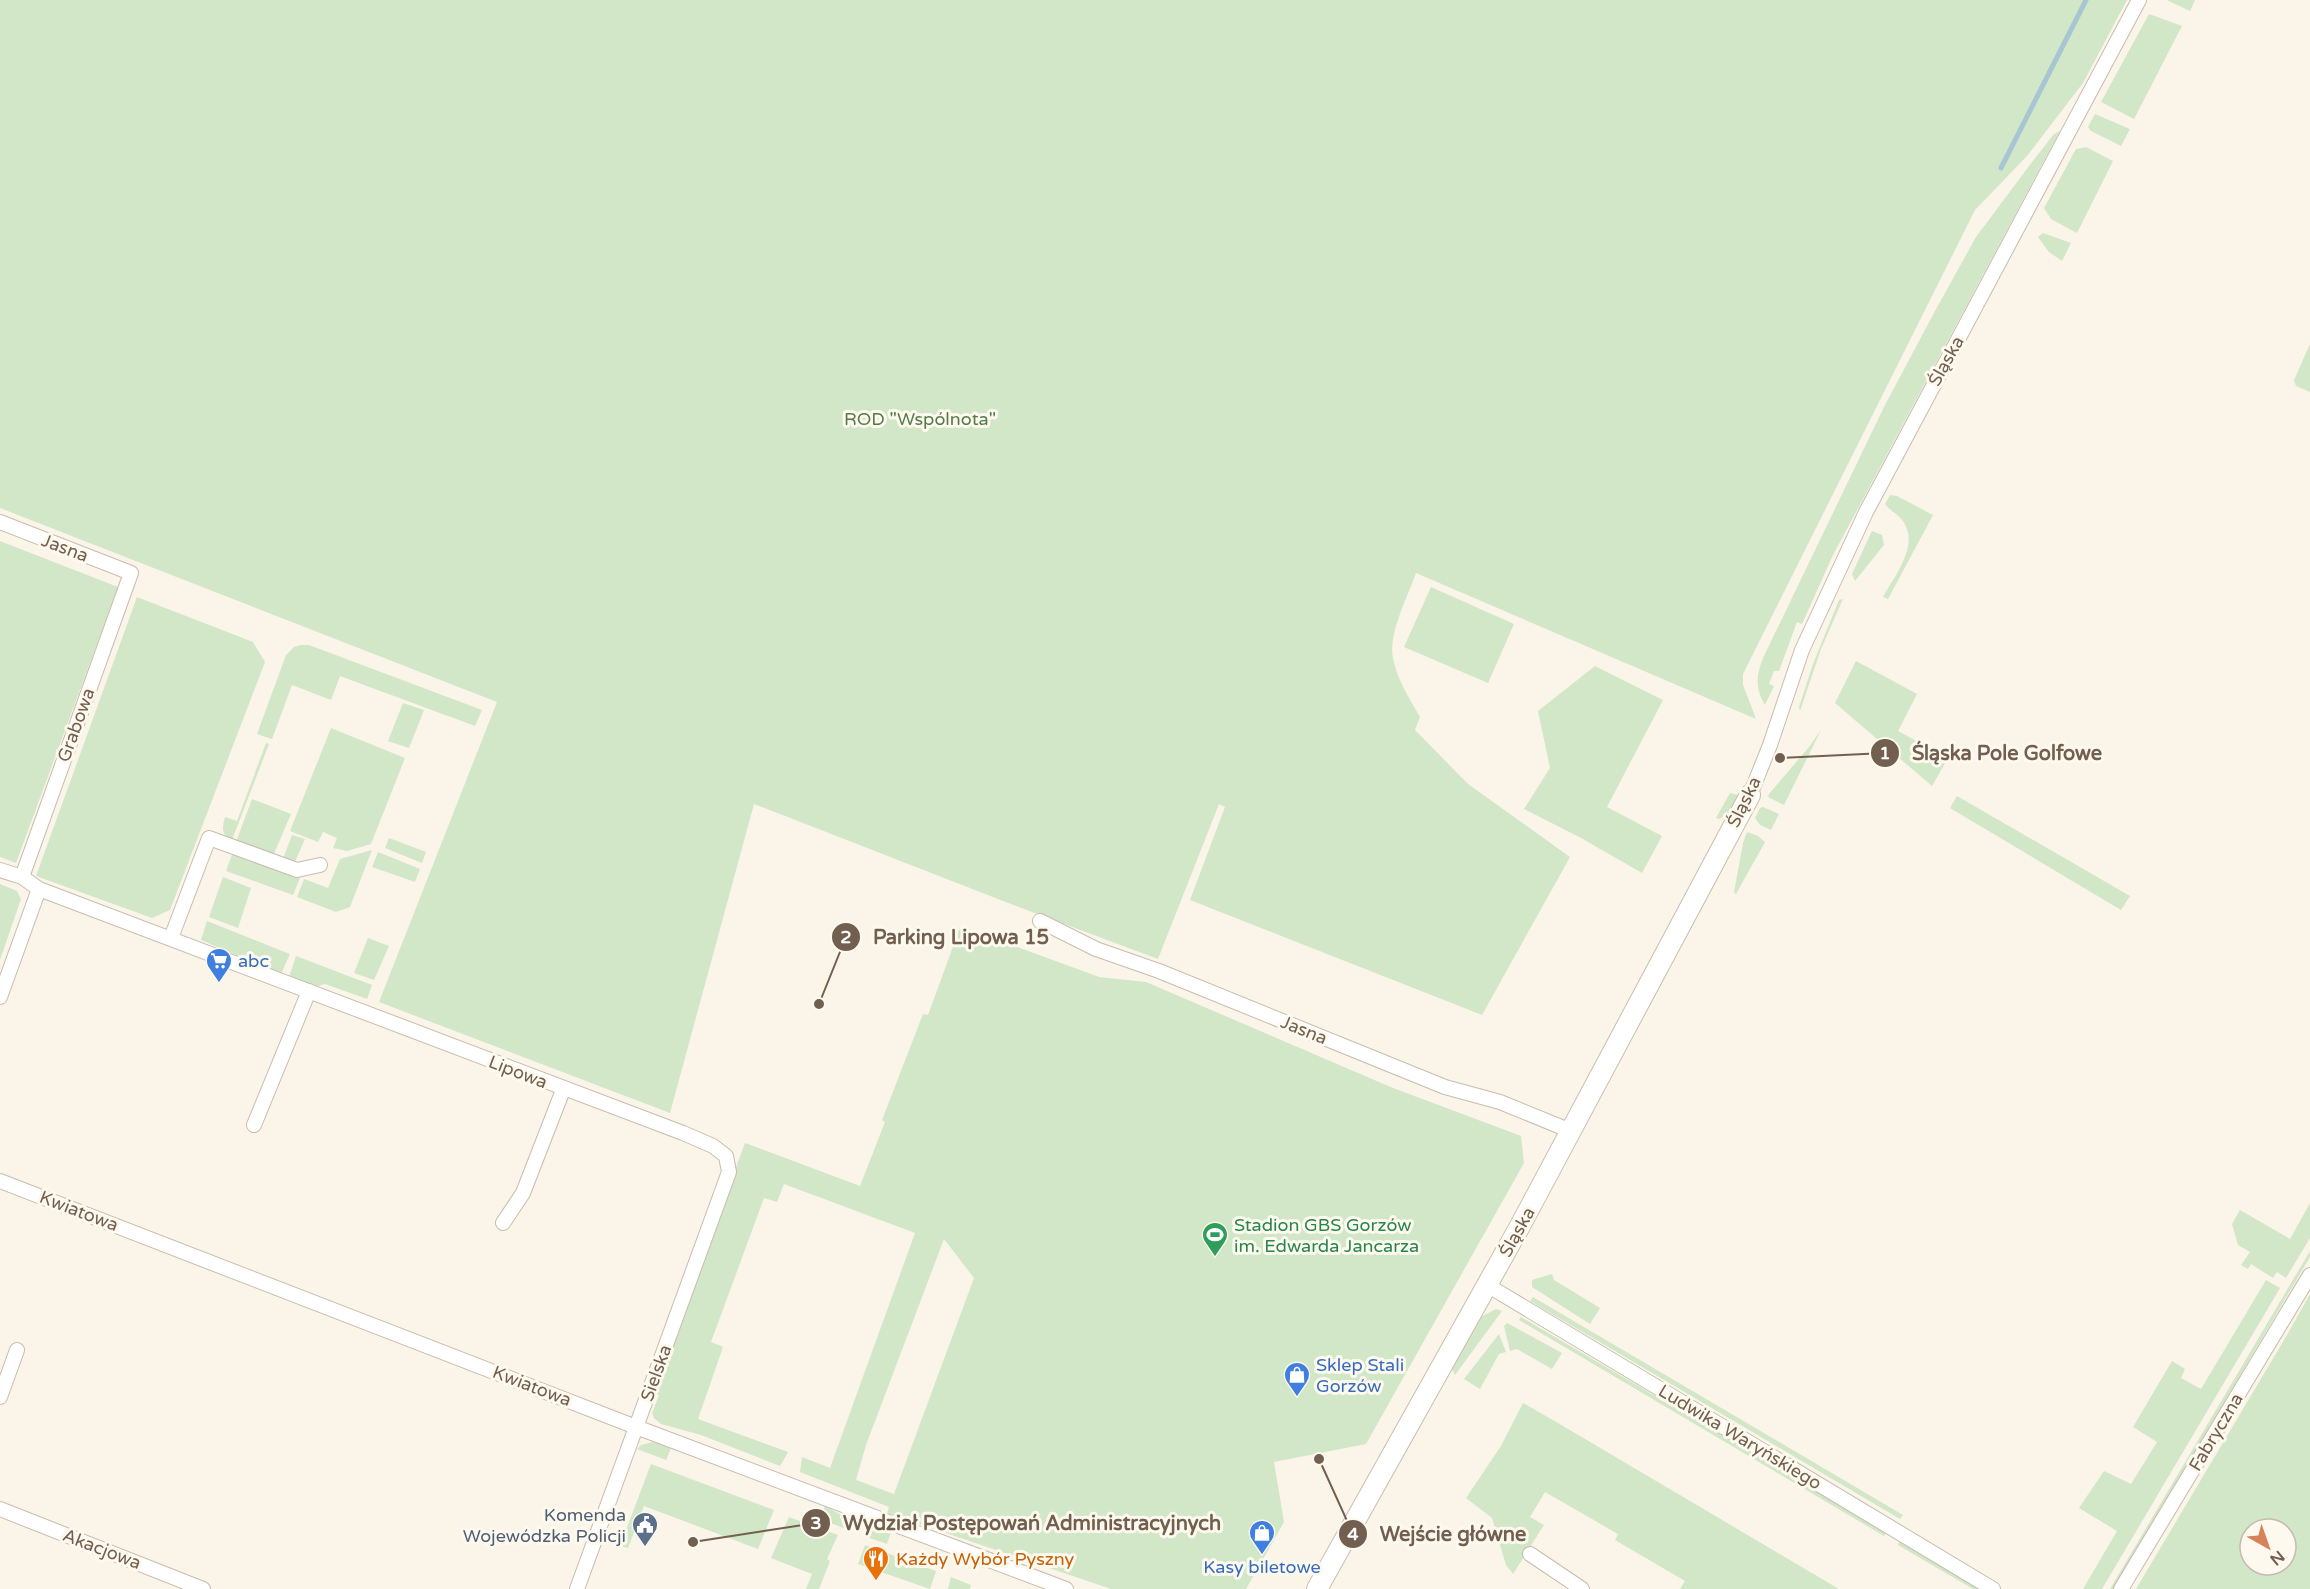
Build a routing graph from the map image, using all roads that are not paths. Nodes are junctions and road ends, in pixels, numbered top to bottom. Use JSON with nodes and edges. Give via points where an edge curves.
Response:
{"nodes":[{"id":1,"x":2139,"y":0,"type":"edge"},
{"id":2,"x":0,"y":522,"type":"edge"},
{"id":3,"x":131,"y":573,"type":"joint"},
{"id":4,"x":1749,"y":795,"type":"joint"},
{"id":5,"x":320,"y":865,"type":"dead end"},
{"id":6,"x":0,"y":870,"type":"edge"},
{"id":7,"x":21,"y":877,"type":"junction"},
{"id":8,"x":39,"y":889,"type":"junction"},
{"id":9,"x":1040,"y":921,"type":"dead end"},
{"id":10,"x":171,"y":938,"type":"junction"},
{"id":11,"x":309,"y":991,"type":"junction"},
{"id":12,"x":0,"y":997,"type":"edge"},
{"id":13,"x":563,"y":1090,"type":"junction"},
{"id":14,"x":254,"y":1125,"type":"dead end"},
{"id":15,"x":1571,"y":1131,"type":"junction"},
{"id":16,"x":726,"y":1156,"type":"joint"},
{"id":17,"x":0,"y":1181,"type":"edge"},
{"id":18,"x":503,"y":1223,"type":"dead end"},
{"id":19,"x":2310,"y":1275,"type":"edge"},
{"id":20,"x":1486,"y":1286,"type":"junction"},
{"id":21,"x":16,"y":1350,"type":"dead end"},
{"id":22,"x":0,"y":1397,"type":"edge"},
{"id":23,"x":636,"y":1427,"type":"junction"},
{"id":24,"x":0,"y":1509,"type":"edge"},
{"id":25,"x":1530,"y":1554,"type":"dead end"},
{"id":26,"x":204,"y":1589,"type":"edge"},
{"id":27,"x":577,"y":1589,"type":"edge"},
{"id":28,"x":1066,"y":1589,"type":"edge"},
{"id":29,"x":1317,"y":1589,"type":"edge"},
{"id":30,"x":1582,"y":1589,"type":"edge"},
{"id":31,"x":1993,"y":1589,"type":"edge"},
{"id":32,"x":2121,"y":1589,"type":"edge"}],
"edges":[{"from":1,"to":4,"type":"street","name":"Śląska","via":[[1866,512],[1811,628]]},
{"from":2,"to":3,"type":"street","name":"Jasna"},
{"from":3,"to":7,"type":"street","name":"Grabowa"},
{"from":4,"to":15,"type":"street","name":"Śląska"},
{"from":5,"to":10,"type":"street","via":[[297,870],[209,838]]},
{"from":6,"to":7,"type":"street","name":"Lipowa"},
{"from":7,"to":8,"type":"street","name":"Lipowa"},
{"from":8,"to":10,"type":"street","name":"Lipowa"},
{"from":8,"to":12,"type":"street"},
{"from":9,"to":15,"type":"street","name":"Jasna","via":[[1096,949],[1445,1087],[1500,1102]]},
{"from":10,"to":11,"type":"street","name":"Lipowa"},
{"from":11,"to":13,"type":"street","name":"Lipowa"},
{"from":11,"to":14,"type":"street"},
{"from":13,"to":16,"type":"street","name":"Lipowa","via":[[713,1146]]},
{"from":13,"to":18,"type":"street","via":[[523,1193]]},
{"from":15,"to":20,"type":"street","name":"Śląska"},
{"from":16,"to":23,"type":"street","name":"Sielska","via":[[729,1172]]},
{"from":17,"to":23,"type":"street","name":"Kwiatowa"},
{"from":19,"to":32,"type":"street","name":"Fabryczna"},
{"from":20,"to":29,"type":"street","name":"Śląska"},
{"from":20,"to":31,"type":"street","name":"Ludwika Waryńskiego"},
{"from":21,"to":22,"type":"street"},
{"from":23,"to":27,"type":"street","name":"Sielska"},
{"from":23,"to":28,"type":"street","name":"Kwiatowa"},
{"from":24,"to":26,"type":"street","name":"Akacjowa"},
{"from":25,"to":30,"type":"street"}]}
